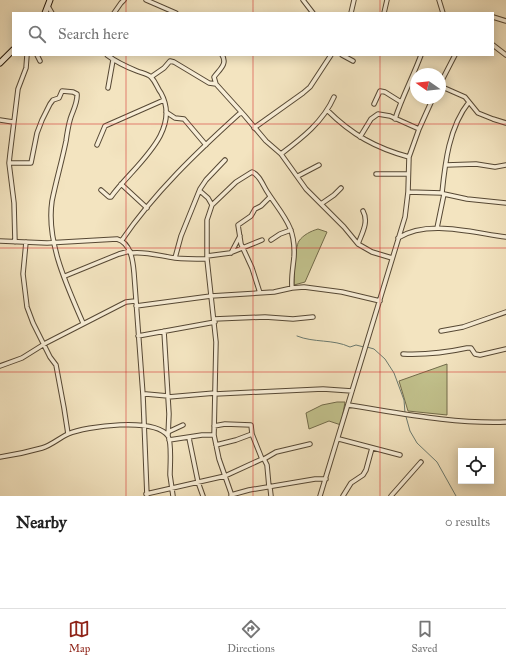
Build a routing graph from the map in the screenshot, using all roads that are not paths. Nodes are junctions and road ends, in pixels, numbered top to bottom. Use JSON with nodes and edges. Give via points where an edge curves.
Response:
{"nodes":[{"id":1,"x":50,"y":0,"type":"edge"},
{"id":2,"x":124,"y":0,"type":"edge"},
{"id":3,"x":146,"y":0,"type":"edge"},
{"id":4,"x":303,"y":0,"type":"edge"},
{"id":5,"x":354,"y":0,"type":"edge"},
{"id":6,"x":387,"y":0,"type":"edge"},
{"id":7,"x":439,"y":0,"type":"edge"},
{"id":8,"x":48,"y":6,"type":"junction"},
{"id":9,"x":45,"y":12,"type":"edge"},
{"id":10,"x":51,"y":12,"type":"edge"},
{"id":11,"x":115,"y":12,"type":"edge"},
{"id":12,"x":174,"y":12,"type":"edge"},
{"id":13,"x":312,"y":12,"type":"edge"},
{"id":14,"x":351,"y":12,"type":"edge"},
{"id":15,"x":384,"y":12,"type":"edge"},
{"id":16,"x":443,"y":12,"type":"edge"},
{"id":17,"x":494,"y":17,"type":"edge"},
{"id":18,"x":506,"y":21,"type":"edge"},
{"id":19,"x":494,"y":46,"type":"edge"},
{"id":20,"x":12,"y":51,"type":"edge"},
{"id":21,"x":506,"y":54,"type":"edge"},
{"id":22,"x":27,"y":56,"type":"edge"},
{"id":23,"x":38,"y":56,"type":"edge"},
{"id":24,"x":109,"y":56,"type":"edge"},
{"id":25,"x":223,"y":56,"type":"edge"},
{"id":26,"x":329,"y":56,"type":"edge"},
{"id":27,"x":344,"y":56,"type":"edge"},
{"id":28,"x":421,"y":56,"type":"edge"},
{"id":29,"x":454,"y":56,"type":"edge"},
{"id":30,"x":113,"y":60,"type":"junction"},
{"id":31,"x":40,"y":61,"type":"dead end"},
{"id":32,"x":353,"y":61,"type":"dead end"},
{"id":33,"x":1,"y":62,"type":"edge"},
{"id":34,"x":0,"y":68,"type":"edge"},
{"id":35,"x":446,"y":73,"type":"edge"},
{"id":36,"x":151,"y":77,"type":"junction"},
{"id":37,"x":216,"y":84,"type":"junction"},
{"id":38,"x":108,"y":88,"type":"dead end"},
{"id":39,"x":446,"y":88,"type":"edge"},
{"id":40,"x":334,"y":97,"type":"dead end"},
{"id":41,"x":164,"y":100,"type":"junction"},
{"id":42,"x":401,"y":102,"type":"junction"},
{"id":43,"x":469,"y":102,"type":"junction"},
{"id":44,"x":374,"y":104,"type":"dead end"},
{"id":45,"x":430,"y":104,"type":"edge"},
{"id":46,"x":327,"y":110,"type":"junction"},
{"id":47,"x":166,"y":112,"type":"junction"},
{"id":48,"x":242,"y":113,"type":"junction"},
{"id":49,"x":396,"y":119,"type":"junction"},
{"id":50,"x":0,"y":120,"type":"edge"},
{"id":51,"x":13,"y":122,"type":"junction"},
{"id":52,"x":506,"y":123,"type":"edge"},
{"id":53,"x":254,"y":128,"type":"junction"},
{"id":54,"x":419,"y":129,"type":"junction"},
{"id":55,"x":360,"y":137,"type":"junction"},
{"id":56,"x":97,"y":145,"type":"dead end"},
{"id":57,"x":206,"y":145,"type":"junction"},
{"id":58,"x":281,"y":154,"type":"junction"},
{"id":59,"x":409,"y":157,"type":"junction"},
{"id":60,"x":226,"y":160,"type":"dead end"},
{"id":61,"x":9,"y":163,"type":"junction"},
{"id":62,"x":319,"y":165,"type":"dead end"},
{"id":63,"x":446,"y":165,"type":"junction"},
{"id":64,"x":506,"y":165,"type":"edge"},
{"id":65,"x":376,"y":174,"type":"dead end"},
{"id":66,"x":408,"y":174,"type":"junction"},
{"id":67,"x":298,"y":176,"type":"junction"},
{"id":68,"x":121,"y":184,"type":"junction"},
{"id":69,"x":341,"y":188,"type":"dead end"},
{"id":70,"x":100,"y":190,"type":"dead end"},
{"id":71,"x":200,"y":191,"type":"junction"},
{"id":72,"x":408,"y":192,"type":"junction"},
{"id":73,"x":443,"y":194,"type":"junction"},
{"id":74,"x":270,"y":197,"type":"junction"},
{"id":75,"x":209,"y":198,"type":"junction"},
{"id":76,"x":219,"y":198,"type":"junction"},
{"id":77,"x":506,"y":203,"type":"edge"},
{"id":78,"x":321,"y":204,"type":"junction"},
{"id":79,"x":212,"y":205,"type":"junction"},
{"id":80,"x":147,"y":208,"type":"junction"},
{"id":81,"x":363,"y":211,"type":"dead end"},
{"id":82,"x":437,"y":228,"type":"junction"},
{"id":83,"x":291,"y":230,"type":"junction"},
{"id":84,"x":240,"y":236,"type":"junction"},
{"id":85,"x":398,"y":238,"type":"junction"},
{"id":86,"x":506,"y":238,"type":"edge"},
{"id":87,"x":122,"y":240,"type":"junction"},
{"id":88,"x":262,"y":240,"type":"dead end"},
{"id":89,"x":271,"y":240,"type":"dead end"},
{"id":90,"x":0,"y":241,"type":"edge"},
{"id":91,"x":15,"y":242,"type":"junction"},
{"id":92,"x":26,"y":242,"type":"junction"},
{"id":93,"x":54,"y":242,"type":"junction"},
{"id":94,"x":358,"y":244,"type":"junction"},
{"id":95,"x":243,"y":247,"type":"junction"},
{"id":96,"x":130,"y":252,"type":"junction"},
{"id":97,"x":230,"y":254,"type":"junction"},
{"id":98,"x":207,"y":257,"type":"junction"},
{"id":99,"x":175,"y":258,"type":"junction"},
{"id":100,"x":392,"y":258,"type":"junction"},
{"id":101,"x":65,"y":276,"type":"junction"},
{"id":102,"x":292,"y":288,"type":"junction"},
{"id":103,"x":260,"y":293,"type":"junction"},
{"id":104,"x":211,"y":296,"type":"junction"},
{"id":105,"x":135,"y":301,"type":"junction"},
{"id":106,"x":380,"y":301,"type":"junction"},
{"id":107,"x":136,"y":306,"type":"junction"},
{"id":108,"x":506,"y":312,"type":"edge"},
{"id":109,"x":313,"y":317,"type":"dead end"},
{"id":110,"x":214,"y":321,"type":"junction"},
{"id":111,"x":84,"y":323,"type":"junction"},
{"id":112,"x":164,"y":331,"type":"junction"},
{"id":113,"x":441,"y":331,"type":"dead end"},
{"id":114,"x":138,"y":336,"type":"junction"},
{"id":115,"x":43,"y":344,"type":"junction"},
{"id":116,"x":506,"y":349,"type":"edge"},
{"id":117,"x":403,"y":354,"type":"dead end"},
{"id":118,"x":0,"y":366,"type":"edge"},
{"id":119,"x":352,"y":391,"type":"junction"},
{"id":120,"x":215,"y":393,"type":"junction"},
{"id":121,"x":143,"y":395,"type":"junction"},
{"id":122,"x":168,"y":397,"type":"junction"},
{"id":123,"x":348,"y":405,"type":"junction"},
{"id":124,"x":506,"y":422,"type":"edge"},
{"id":125,"x":183,"y":425,"type":"dead end"},
{"id":126,"x":144,"y":426,"type":"junction"},
{"id":127,"x":214,"y":426,"type":"junction"},
{"id":128,"x":168,"y":432,"type":"junction"},
{"id":129,"x":68,"y":434,"type":"junction"},
{"id":130,"x":252,"y":434,"type":"junction"},
{"id":131,"x":214,"y":435,"type":"junction"},
{"id":132,"x":169,"y":438,"type":"junction"},
{"id":133,"x":189,"y":438,"type":"junction"},
{"id":134,"x":339,"y":439,"type":"junction"},
{"id":135,"x":310,"y":444,"type":"dead end"},
{"id":136,"x":216,"y":445,"type":"junction"},
{"id":137,"x":372,"y":448,"type":"junction"},
{"id":138,"x":400,"y":455,"type":"dead end"},
{"id":139,"x":0,"y":457,"type":"edge"},
{"id":140,"x":263,"y":459,"type":"junction"},
{"id":141,"x":421,"y":462,"type":"dead end"},
{"id":142,"x":225,"y":476,"type":"junction"},
{"id":143,"x":326,"y":479,"type":"junction"},
{"id":144,"x":198,"y":482,"type":"junction"},
{"id":145,"x":270,"y":487,"type":"junction"},
{"id":146,"x":172,"y":489,"type":"junction"},
{"id":147,"x":147,"y":495,"type":"edge"},
{"id":148,"x":322,"y":495,"type":"edge"},
{"id":149,"x":393,"y":495,"type":"edge"},
{"id":150,"x":173,"y":496,"type":"edge"},
{"id":151,"x":203,"y":496,"type":"edge"},
{"id":152,"x":232,"y":496,"type":"edge"},
{"id":153,"x":271,"y":496,"type":"edge"},
{"id":154,"x":343,"y":496,"type":"edge"}],
"edges":[{"from":1,"to":8,"type":"street"},
{"from":2,"to":11,"type":"street"},
{"from":3,"to":12,"type":"street"},
{"from":4,"to":13,"type":"street"},
{"from":5,"to":14,"type":"street"},
{"from":6,"to":15,"type":"street"},
{"from":7,"to":16,"type":"street"},
{"from":8,"to":9,"type":"street"},
{"from":8,"to":10,"type":"street"},
{"from":17,"to":18,"type":"street"},
{"from":19,"to":21,"type":"street"},
{"from":20,"to":33,"type":"street"},
{"from":22,"to":51,"type":"street"},
{"from":23,"to":31,"type":"street"},
{"from":24,"to":30,"type":"street"},
{"from":25,"to":37,"type":"street","via":[[224,63],[214,77]]},
{"from":26,"to":53,"type":"street","via":[[310,87]]},
{"from":27,"to":32,"type":"street"},
{"from":28,"to":42,"type":"street"},
{"from":29,"to":35,"type":"street"},
{"from":30,"to":36,"type":"street"},
{"from":30,"to":38,"type":"street"},
{"from":33,"to":34,"type":"street"},
{"from":36,"to":37,"type":"street","via":[[170,61],[209,83]]},
{"from":36,"to":41,"type":"street"},
{"from":37,"to":48,"type":"street"},
{"from":39,"to":43,"type":"street"},
{"from":40,"to":46,"type":"street"},
{"from":41,"to":47,"type":"street"},
{"from":41,"to":56,"type":"street","via":[[105,126]]},
{"from":42,"to":44,"type":"street","via":[[380,91]]},
{"from":42,"to":49,"type":"street"},
{"from":43,"to":52,"type":"street","via":[[478,112]]},
{"from":43,"to":63,"type":"street","via":[[459,117],[449,145]]},
{"from":45,"to":54,"type":"street"},
{"from":46,"to":55,"type":"street","via":[[343,126]]},
{"from":46,"to":58,"type":"street","via":[[304,136]]},
{"from":47,"to":57,"type":"street","via":[[175,118],[184,119]]},
{"from":47,"to":68,"type":"street","via":[[165,126],[157,143]]},
{"from":48,"to":53,"type":"street"},
{"from":48,"to":57,"type":"street"},
{"from":49,"to":54,"type":"street"},
{"from":49,"to":55,"type":"street","via":[[383,114],[375,116]]},
{"from":50,"to":51,"type":"street"},
{"from":51,"to":61,"type":"street"},
{"from":53,"to":58,"type":"street"},
{"from":54,"to":59,"type":"street"},
{"from":55,"to":59,"type":"street","via":[[374,145]]},
{"from":57,"to":80,"type":"street","via":[[176,174]]},
{"from":58,"to":67,"type":"street"},
{"from":59,"to":66,"type":"street"},
{"from":60,"to":71,"type":"street","via":[[206,180]]},
{"from":61,"to":91,"type":"street"},
{"from":61,"to":93,"type":"street","via":[[32,164],[37,133],[50,104],[59,98],[62,91],[77,94],[52,201]]},
{"from":62,"to":67,"type":"street"},
{"from":63,"to":64,"type":"street"},
{"from":63,"to":73,"type":"street"},
{"from":65,"to":66,"type":"street"},
{"from":66,"to":72,"type":"street"},
{"from":67,"to":78,"type":"street","via":[[306,189]]},
{"from":68,"to":70,"type":"street","via":[[111,197]]},
{"from":68,"to":80,"type":"street"},
{"from":69,"to":78,"type":"street"},
{"from":71,"to":75,"type":"street"},
{"from":71,"to":99,"type":"street","via":[[181,236]]},
{"from":72,"to":73,"type":"street"},
{"from":72,"to":85,"type":"street","via":[[405,217]]},
{"from":73,"to":77,"type":"street"},
{"from":73,"to":82,"type":"street"},
{"from":74,"to":76,"type":"street","via":[[257,175],[252,172],[236,182]]},
{"from":74,"to":83,"type":"street"},
{"from":74,"to":84,"type":"street","via":[[238,225]]},
{"from":75,"to":76,"type":"street"},
{"from":75,"to":79,"type":"street"},
{"from":76,"to":79,"type":"street"},
{"from":78,"to":94,"type":"street"},
{"from":79,"to":98,"type":"street","via":[[207,220]]},
{"from":80,"to":87,"type":"street"},
{"from":81,"to":94,"type":"street","via":[[366,222]]},
{"from":82,"to":85,"type":"street","via":[[410,232]]},
{"from":82,"to":86,"type":"street"},
{"from":83,"to":89,"type":"street"},
{"from":83,"to":102,"type":"street","via":[[294,256]]},
{"from":84,"to":95,"type":"street"},
{"from":84,"to":97,"type":"street"},
{"from":85,"to":100,"type":"street"},
{"from":87,"to":93,"type":"street"},
{"from":87,"to":96,"type":"street"},
{"from":88,"to":95,"type":"street"},
{"from":90,"to":91,"type":"street"},
{"from":91,"to":92,"type":"street"},
{"from":92,"to":93,"type":"street"},
{"from":92,"to":115,"type":"street","via":[[24,274],[27,306]]},
{"from":93,"to":101,"type":"street"},
{"from":94,"to":100,"type":"street","via":[[372,252]]},
{"from":95,"to":97,"type":"street"},
{"from":95,"to":103,"type":"street"},
{"from":96,"to":99,"type":"street"},
{"from":96,"to":101,"type":"street"},
{"from":96,"to":105,"type":"street","via":[[133,261]]},
{"from":97,"to":98,"type":"street"},
{"from":98,"to":99,"type":"street"},
{"from":98,"to":104,"type":"street"},
{"from":100,"to":106,"type":"street"},
{"from":101,"to":111,"type":"street"},
{"from":102,"to":103,"type":"street"},
{"from":102,"to":106,"type":"street","via":[[342,292]]},
{"from":103,"to":104,"type":"street"},
{"from":104,"to":107,"type":"street"},
{"from":104,"to":110,"type":"street"},
{"from":105,"to":107,"type":"street"},
{"from":105,"to":111,"type":"street","via":[[126,302]]},
{"from":106,"to":119,"type":"street"},
{"from":107,"to":114,"type":"street"},
{"from":108,"to":113,"type":"street","via":[[463,327]]},
{"from":109,"to":110,"type":"street"},
{"from":110,"to":112,"type":"street"},
{"from":110,"to":120,"type":"street"},
{"from":111,"to":115,"type":"street"},
{"from":112,"to":114,"type":"street"},
{"from":112,"to":122,"type":"street"},
{"from":114,"to":121,"type":"street"},
{"from":115,"to":118,"type":"street","via":[[22,358]]},
{"from":115,"to":129,"type":"street","via":[[57,369]]},
{"from":116,"to":117,"type":"street","via":[[480,355],[475,354],[470,348],[426,355]]},
{"from":119,"to":120,"type":"street","via":[[323,389]]},
{"from":119,"to":123,"type":"street"},
{"from":120,"to":122,"type":"street"},
{"from":120,"to":127,"type":"street"},
{"from":121,"to":122,"type":"street"},
{"from":121,"to":126,"type":"street"},
{"from":122,"to":128,"type":"street"},
{"from":123,"to":124,"type":"street","via":[[470,422]]},
{"from":123,"to":134,"type":"street"},
{"from":125,"to":128,"type":"street"},
{"from":126,"to":129,"type":"street","via":[[88,428]]},
{"from":126,"to":132,"type":"street","via":[[156,428]]},
{"from":126,"to":147,"type":"street"},
{"from":127,"to":130,"type":"street","via":[[250,425]]},
{"from":127,"to":131,"type":"street"},
{"from":128,"to":132,"type":"street"},
{"from":129,"to":139,"type":"street","via":[[44,448]]},
{"from":130,"to":136,"type":"street"},
{"from":130,"to":140,"type":"street"},
{"from":131,"to":133,"type":"street"},
{"from":131,"to":136,"type":"street"},
{"from":132,"to":133,"type":"street"},
{"from":132,"to":146,"type":"street"},
{"from":133,"to":144,"type":"street"},
{"from":134,"to":137,"type":"street"},
{"from":134,"to":143,"type":"street"},
{"from":135,"to":140,"type":"street","via":[[276,452]]},
{"from":136,"to":142,"type":"street"},
{"from":137,"to":138,"type":"street"},
{"from":137,"to":154,"type":"street","via":[[363,475],[351,483]]},
{"from":140,"to":142,"type":"street"},
{"from":140,"to":145,"type":"street","via":[[267,465]]},
{"from":141,"to":149,"type":"street"},
{"from":142,"to":144,"type":"street"},
{"from":142,"to":152,"type":"street"},
{"from":143,"to":145,"type":"street"},
{"from":143,"to":148,"type":"street"},
{"from":144,"to":146,"type":"street"},
{"from":144,"to":151,"type":"street"},
{"from":145,"to":152,"type":"street"},
{"from":145,"to":153,"type":"street"},
{"from":146,"to":147,"type":"street"},
{"from":146,"to":150,"type":"street"}]}
